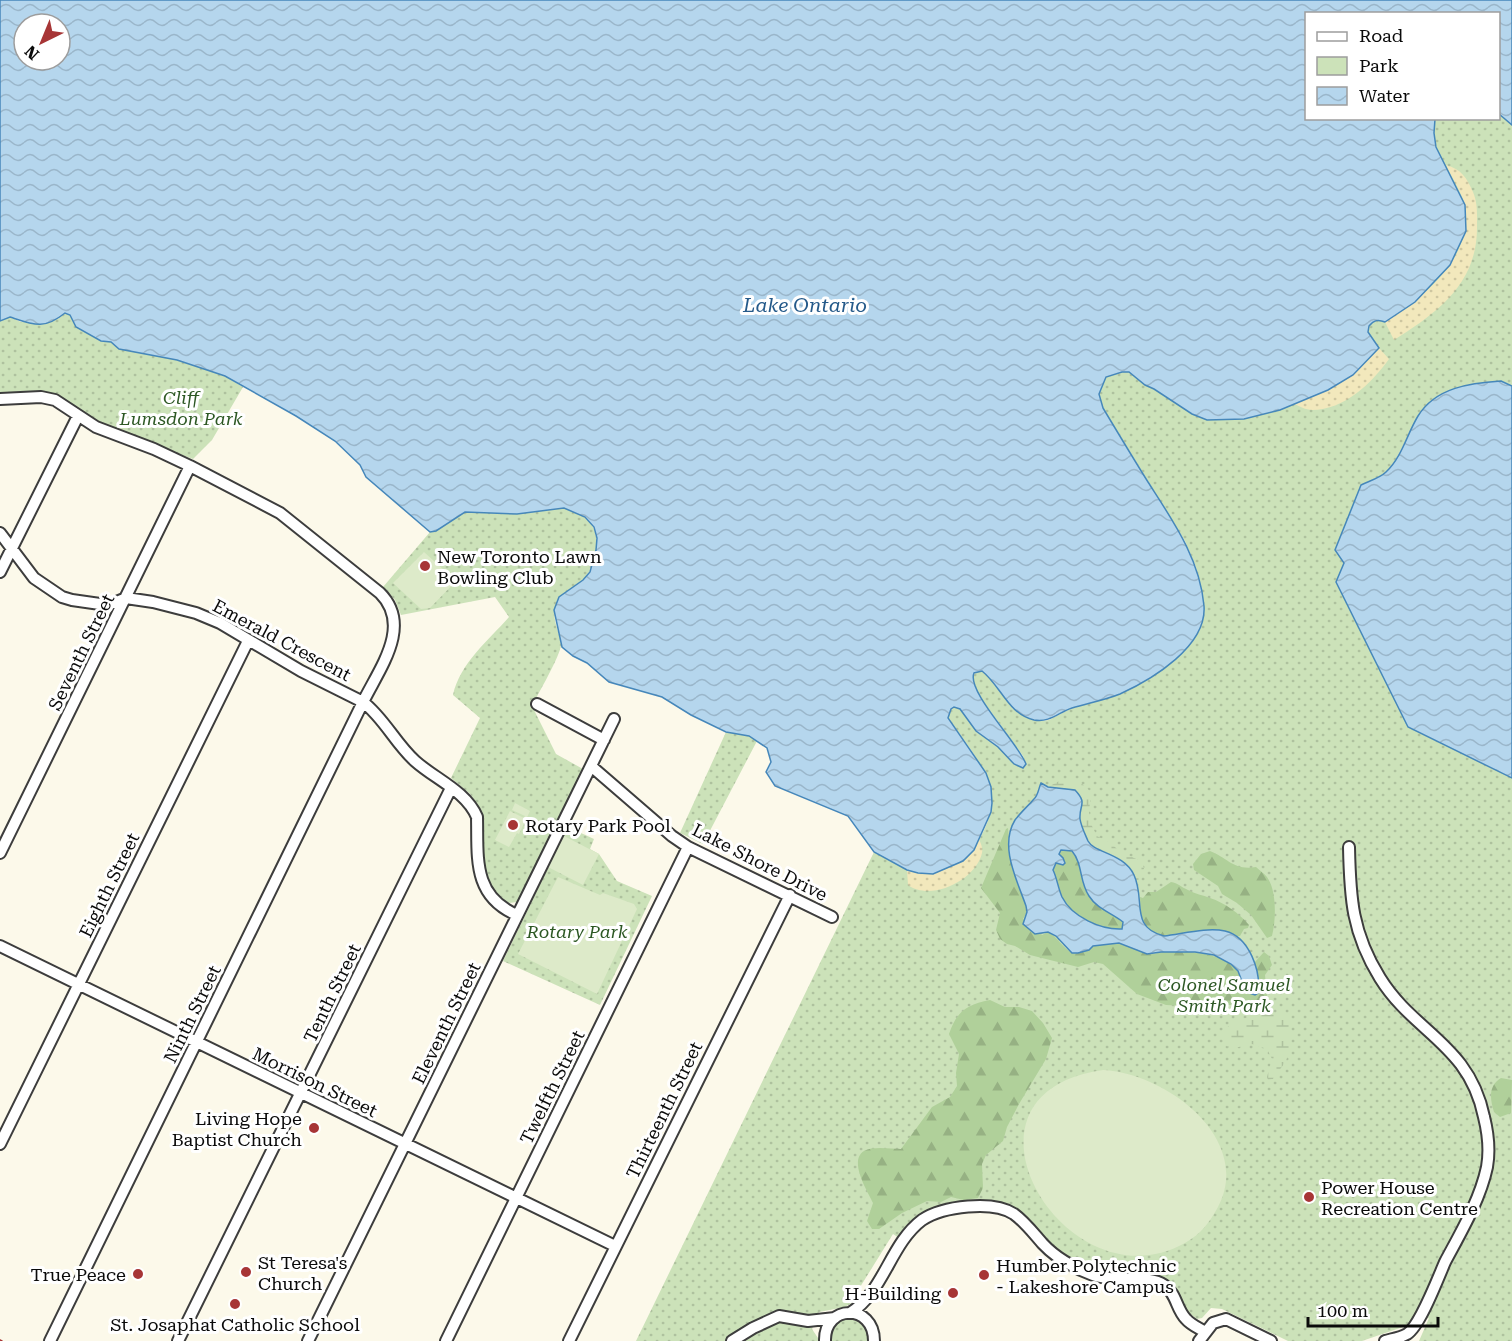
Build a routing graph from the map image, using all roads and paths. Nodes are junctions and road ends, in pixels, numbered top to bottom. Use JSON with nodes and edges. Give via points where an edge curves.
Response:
{"nodes":[{"id":1,"x":0,"y":399,"type":"edge"},
{"id":2,"x":78,"y":416,"type":"junction"},
{"id":3,"x":190,"y":466,"type":"junction"},
{"id":4,"x":0,"y":533,"type":"edge"},
{"id":5,"x":11,"y":548,"type":"junction"},
{"id":6,"x":0,"y":572,"type":"edge"},
{"id":7,"x":126,"y":598,"type":"junction"},
{"id":8,"x":248,"y":641,"type":"junction"},
{"id":9,"x":363,"y":702,"type":"junction"},
{"id":10,"x":537,"y":704,"type":"dead end"},
{"id":11,"x":614,"y":719,"type":"dead end"},
{"id":12,"x":604,"y":740,"type":"junction"},
{"id":13,"x":591,"y":766,"type":"junction"},
{"id":14,"x":451,"y":788,"type":"junction"},
{"id":15,"x":688,"y":847,"type":"junction"},
{"id":16,"x":1349,"y":847,"type":"dead end"},
{"id":17,"x":0,"y":853,"type":"edge"},
{"id":18,"x":790,"y":895,"type":"junction"},
{"id":19,"x":517,"y":915,"type":"junction"},
{"id":20,"x":832,"y":917,"type":"dead end"},
{"id":21,"x":0,"y":946,"type":"edge"},
{"id":22,"x":79,"y":985,"type":"junction"},
{"id":23,"x":196,"y":1042,"type":"junction"},
{"id":24,"x":300,"y":1094,"type":"junction"},
{"id":25,"x":0,"y":1144,"type":"edge"},
{"id":26,"x":405,"y":1144,"type":"junction"},
{"id":27,"x":515,"y":1198,"type":"junction"},
{"id":28,"x":615,"y":1246,"type":"junction"},
{"id":29,"x":865,"y":1302,"type":"junction"},
{"id":30,"x":850,"y":1313,"type":"junction"},
{"id":31,"x":835,"y":1318,"type":"junction"},
{"id":32,"x":865,"y":1318,"type":"junction"},
{"id":33,"x":808,"y":1321,"type":"junction"},
{"id":34,"x":1202,"y":1336,"type":"edge"},
{"id":35,"x":825,"y":1340,"type":"edge"},
{"id":36,"x":50,"y":1341,"type":"edge"},
{"id":37,"x":178,"y":1341,"type":"edge"},
{"id":38,"x":308,"y":1341,"type":"edge"},
{"id":39,"x":446,"y":1341,"type":"edge"},
{"id":40,"x":569,"y":1341,"type":"edge"},
{"id":41,"x":732,"y":1341,"type":"edge"},
{"id":42,"x":874,"y":1341,"type":"edge"},
{"id":43,"x":1270,"y":1341,"type":"edge"},
{"id":44,"x":1385,"y":1341,"type":"edge"}],
"edges":[{"from":1,"to":2,"type":"street","via":[[41,397],[54,400]]},
{"from":2,"to":3,"type":"street"},
{"from":2,"to":5,"type":"street"},
{"from":3,"to":7,"type":"street","name":"Seventh Street"},
{"from":3,"to":9,"type":"street","via":[[280,513],[386,599],[394,615],[393,640]]},
{"from":4,"to":5,"type":"street","name":"Emerald Crescent"},
{"from":5,"to":6,"type":"street"},
{"from":5,"to":7,"type":"street","name":"Emerald Crescent","via":[[34,578],[62,597],[100,604]]},
{"from":7,"to":8,"type":"street","name":"Emerald Crescent","via":[[196,612]]},
{"from":7,"to":17,"type":"street","name":"Seventh Street"},
{"from":8,"to":9,"type":"street","name":"Emerald Crescent"},
{"from":8,"to":22,"type":"street","name":"Eighth Street"},
{"from":9,"to":14,"type":"street","via":[[413,759]]},
{"from":9,"to":23,"type":"street","name":"Ninth Street"},
{"from":10,"to":12,"type":"street"},
{"from":11,"to":12,"type":"street","name":"Eleventh Street"},
{"from":12,"to":13,"type":"street","name":"Eleventh Street"},
{"from":13,"to":15,"type":"street","name":"Lake Shore Drive"},
{"from":13,"to":19,"type":"street","name":"Eleventh Street"},
{"from":14,"to":19,"type":"street","via":[[477,817],[477,860],[484,884],[501,906]]},
{"from":14,"to":24,"type":"street","name":"Tenth Street"},
{"from":15,"to":18,"type":"street","name":"Lake Shore Drive"},
{"from":15,"to":27,"type":"street","name":"Twelfth Street"},
{"from":16,"to":44,"type":"street","via":[[1352,910],[1365,949],[1378,976],[1404,1009],[1449,1048],[1467,1071],[1482,1107],[1489,1151],[1479,1195],[1422,1312],[1408,1333]]},
{"from":18,"to":20,"type":"street","name":"Lake Shore Drive"},
{"from":18,"to":28,"type":"street","name":"Thirteenth Street"},
{"from":19,"to":26,"type":"street","name":"Eleventh Street"},
{"from":21,"to":22,"type":"street","name":"Morrison Street"},
{"from":22,"to":23,"type":"street","name":"Morrison Street"},
{"from":22,"to":25,"type":"street","name":"Eighth Street"},
{"from":23,"to":24,"type":"street","name":"Morrison Street"},
{"from":23,"to":36,"type":"street","name":"Ninth Street"},
{"from":24,"to":26,"type":"street","name":"Morrison Street"},
{"from":24,"to":37,"type":"street","name":"Tenth Street"},
{"from":26,"to":27,"type":"street","name":"Morrison Street"},
{"from":26,"to":38,"type":"street","name":"Eleventh Street"},
{"from":27,"to":28,"type":"street","name":"Morrison Street"},
{"from":27,"to":39,"type":"street","name":"Twelfth Street"},
{"from":28,"to":40,"type":"street","name":"Thirteenth Street"},
{"from":29,"to":30,"type":"street"},
{"from":29,"to":32,"type":"street"},
{"from":29,"to":34,"type":"street","via":[[916,1226],[947,1209],[978,1206],[1017,1216],[1053,1253],[1082,1271],[1104,1278],[1149,1279],[1164,1285],[1185,1319]]},
{"from":30,"to":31,"type":"street"},
{"from":30,"to":32,"type":"street"},
{"from":31,"to":33,"type":"street"},
{"from":31,"to":35,"type":"street"},
{"from":32,"to":42,"type":"street","via":[[874,1332]]},
{"from":33,"to":35,"type":"street"},
{"from":33,"to":41,"type":"street","via":[[779,1316]]},
{"from":34,"to":43,"type":"street","via":[[1213,1323],[1226,1319]]}]}
